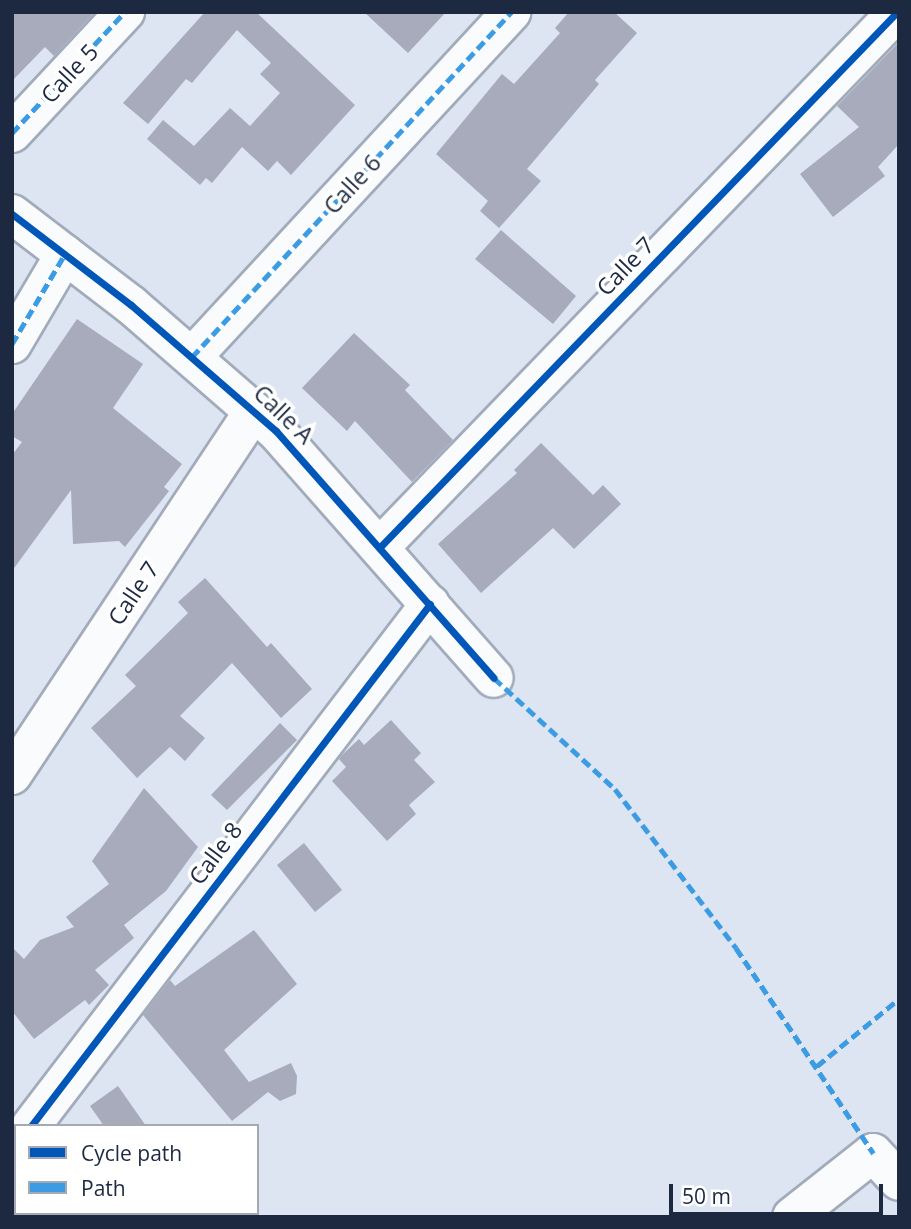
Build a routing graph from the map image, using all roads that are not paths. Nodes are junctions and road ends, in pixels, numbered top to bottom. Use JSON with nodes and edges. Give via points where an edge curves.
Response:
{"nodes":[{"id":1,"x":125,"y":12,"type":"edge"},
{"id":2,"x":511,"y":12,"type":"edge"},
{"id":3,"x":897,"y":12,"type":"edge"},
{"id":4,"x":12,"y":133,"type":"edge"},
{"id":5,"x":12,"y":214,"type":"edge"},
{"id":6,"x":65,"y":254,"type":"junction"},
{"id":7,"x":12,"y":344,"type":"edge"},
{"id":8,"x":192,"y":357,"type":"junction"},
{"id":9,"x":254,"y":411,"type":"junction"},
{"id":10,"x":381,"y":546,"type":"junction"},
{"id":11,"x":430,"y":604,"type":"junction"},
{"id":12,"x":494,"y":678,"type":"dead end"},
{"id":13,"x":12,"y":775,"type":"edge"},
{"id":14,"x":33,"y":1124,"type":"edge"},
{"id":15,"x":899,"y":1181,"type":"edge"},
{"id":16,"x":792,"y":1217,"type":"edge"}],
"edges":[{"from":1,"to":4,"type":"street","name":"Calle 5"},
{"from":2,"to":8,"type":"street","name":"Calle 6"},
{"from":3,"to":10,"type":"street","name":"Calle 7"},
{"from":5,"to":6,"type":"street","name":"Calle A"},
{"from":6,"to":7,"type":"street"},
{"from":6,"to":8,"type":"street","name":"Calle A"},
{"from":8,"to":9,"type":"street","name":"Calle A"},
{"from":9,"to":10,"type":"street","name":"Calle A"},
{"from":9,"to":13,"type":"street","name":"Calle 7"},
{"from":10,"to":11,"type":"street","name":"Calle A"},
{"from":11,"to":12,"type":"street","name":"Calle A"},
{"from":11,"to":14,"type":"street","name":"Calle 8"},
{"from":15,"to":16,"type":"street","via":[[873,1153]]}]}
